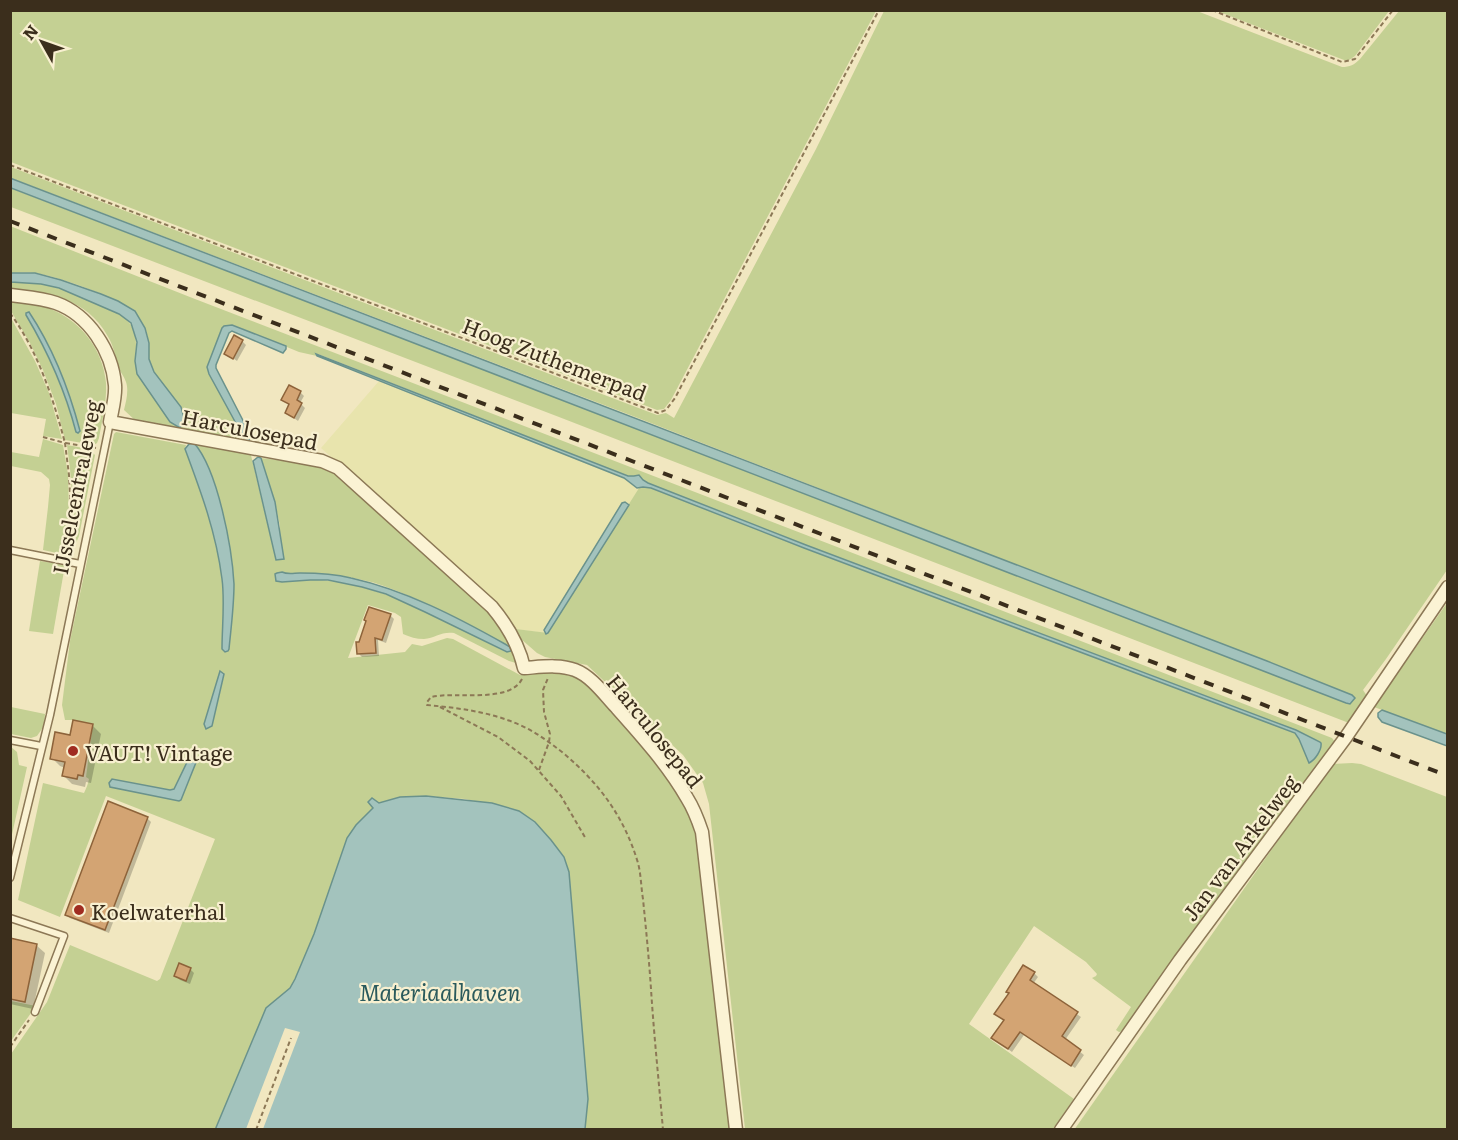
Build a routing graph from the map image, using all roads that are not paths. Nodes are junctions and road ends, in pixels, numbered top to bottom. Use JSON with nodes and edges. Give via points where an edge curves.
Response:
{"nodes":[{"id":1,"x":10,"y":296,"type":"edge"},
{"id":2,"x":110,"y":422,"type":"junction"},
{"id":3,"x":10,"y":550,"type":"edge"},
{"id":4,"x":77,"y":564,"type":"junction"},
{"id":5,"x":1448,"y":587,"type":"edge"},
{"id":6,"x":10,"y":740,"type":"edge"},
{"id":7,"x":41,"y":746,"type":"junction"},
{"id":8,"x":10,"y":878,"type":"edge"},
{"id":9,"x":10,"y":918,"type":"edge"},
{"id":10,"x":35,"y":1012,"type":"road end"},
{"id":11,"x":736,"y":1130,"type":"edge"},
{"id":12,"x":1061,"y":1130,"type":"edge"}],
"edges":[{"from":1,"to":2,"type":"street","name":"IJsselcentraleweg","via":[[57,303],[90,326],[111,365],[115,386]]},
{"from":2,"to":4,"type":"lane","name":"IJsselcentraleweg"},
{"from":2,"to":11,"type":"street","name":"Harculosepad","via":[[338,468],[492,607],[520,652],[524,668],[575,670],[608,698],[683,791],[703,840]]},
{"from":3,"to":4,"type":"lane"},
{"from":4,"to":7,"type":"lane","name":"IJsselcentraleweg"},
{"from":5,"to":12,"type":"street","name":"Jan van Arkelweg","via":[[1346,737],[1193,942]]},
{"from":6,"to":7,"type":"lane"},
{"from":7,"to":8,"type":"lane","name":"IJsselcentraleweg"},
{"from":9,"to":10,"type":"lane","via":[[63,936]]}]}
